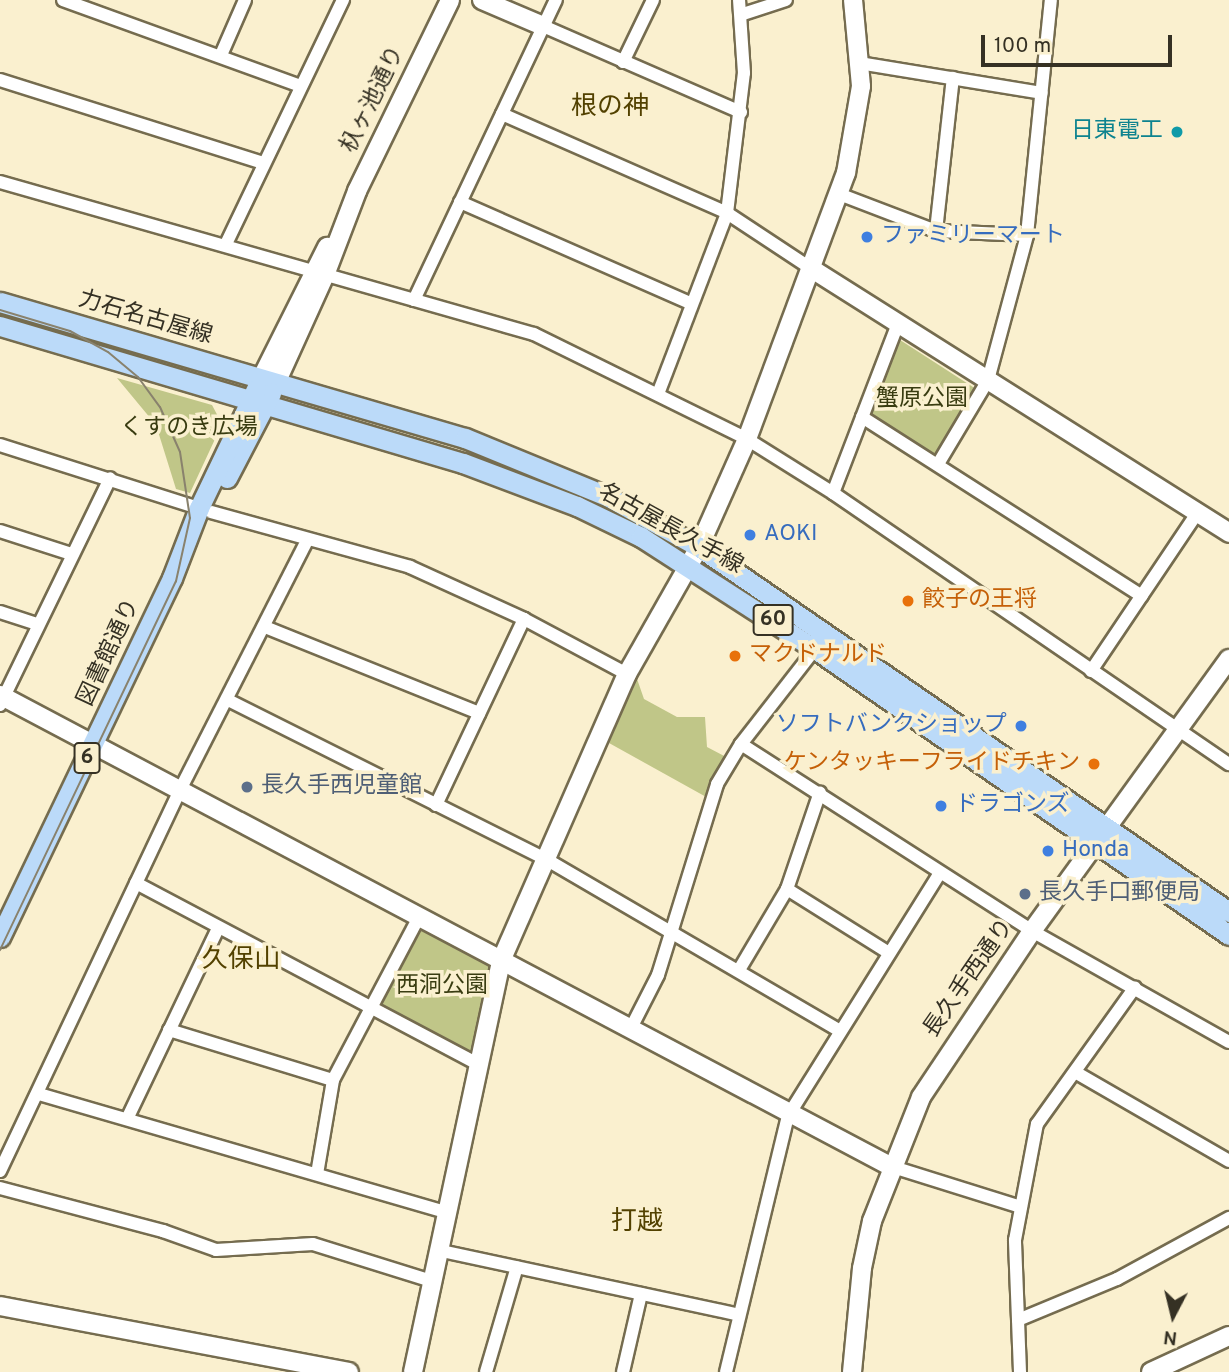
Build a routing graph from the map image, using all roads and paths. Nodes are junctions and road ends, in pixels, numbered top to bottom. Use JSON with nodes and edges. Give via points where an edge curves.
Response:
{"nodes":[{"id":1,"x":63,"y":0,"type":"edge"},
{"id":2,"x":244,"y":0,"type":"edge"},
{"id":3,"x":342,"y":0,"type":"edge"},
{"id":4,"x":450,"y":0,"type":"edge"},
{"id":5,"x":482,"y":0,"type":"edge"},
{"id":6,"x":556,"y":0,"type":"edge"},
{"id":7,"x":653,"y":0,"type":"edge"},
{"id":8,"x":739,"y":0,"type":"edge"},
{"id":9,"x":786,"y":0,"type":"edge"},
{"id":10,"x":853,"y":0,"type":"edge"},
{"id":11,"x":1051,"y":0,"type":"edge"},
{"id":12,"x":743,"y":14,"type":"junction"},
{"id":13,"x":543,"y":26,"type":"junction"},
{"id":14,"x":221,"y":55,"type":"junction"},
{"id":15,"x":623,"y":62,"type":"junction"},
{"id":16,"x":859,"y":64,"type":"junction"},
{"id":17,"x":953,"y":78,"type":"junction"},
{"id":18,"x":0,"y":80,"type":"edge"},
{"id":19,"x":301,"y":86,"type":"junction"},
{"id":20,"x":1042,"y":93,"type":"junction"},
{"id":21,"x":740,"y":112,"type":"junction"},
{"id":22,"x":502,"y":114,"type":"junction"},
{"id":23,"x":263,"y":163,"type":"junction"},
{"id":24,"x":0,"y":182,"type":"edge"},
{"id":25,"x":839,"y":194,"type":"junction"},
{"id":26,"x":460,"y":202,"type":"junction"},
{"id":27,"x":727,"y":213,"type":"junction"},
{"id":28,"x":936,"y":231,"type":"junction"},
{"id":29,"x":1027,"y":235,"type":"junction"},
{"id":30,"x":226,"y":244,"type":"junction"},
{"id":31,"x":812,"y":269,"type":"junction"},
{"id":32,"x":319,"y":274,"type":"junction"},
{"id":33,"x":414,"y":300,"type":"junction"},
{"id":34,"x":0,"y":302,"type":"edge"},
{"id":35,"x":692,"y":304,"type":"junction"},
{"id":36,"x":898,"y":324,"type":"junction"},
{"id":37,"x":0,"y":326,"type":"edge"},
{"id":38,"x":988,"y":380,"type":"junction"},
{"id":39,"x":269,"y":381,"type":"junction"},
{"id":40,"x":658,"y":394,"type":"junction"},
{"id":41,"x":259,"y":401,"type":"junction"},
{"id":42,"x":862,"y":417,"type":"junction"},
{"id":43,"x":747,"y":439,"type":"junction"},
{"id":44,"x":0,"y":445,"type":"edge"},
{"id":45,"x":938,"y":464,"type":"junction"},
{"id":46,"x":110,"y":478,"type":"junction"},
{"id":47,"x":833,"y":493,"type":"junction"},
{"id":48,"x":205,"y":510,"type":"junction"},
{"id":49,"x":1197,"y":513,"type":"junction"},
{"id":50,"x":0,"y":531,"type":"edge"},
{"id":51,"x":1229,"y":533,"type":"edge"},
{"id":52,"x":307,"y":541,"type":"junction"},
{"id":53,"x":71,"y":554,"type":"junction"},
{"id":54,"x":694,"y":556,"type":"junction"},
{"id":55,"x":1142,"y":596,"type":"junction"},
{"id":56,"x":0,"y":612,"type":"edge"},
{"id":57,"x":524,"y":619,"type":"junction"},
{"id":58,"x":38,"y":624,"type":"junction"},
{"id":59,"x":265,"y":627,"type":"junction"},
{"id":60,"x":815,"y":649,"type":"junction"},
{"id":61,"x":1229,"y":659,"type":"edge"},
{"id":62,"x":1091,"y":671,"type":"junction"},
{"id":63,"x":627,"y":674,"type":"junction"},
{"id":64,"x":1,"y":699,"type":"edge"},
{"id":65,"x":228,"y":699,"type":"junction"},
{"id":66,"x":479,"y":713,"type":"junction"},
{"id":67,"x":1179,"y":732,"type":"junction"},
{"id":68,"x":94,"y":744,"type":"junction"},
{"id":69,"x":741,"y":744,"type":"junction"},
{"id":70,"x":1229,"y":764,"type":"edge"},
{"id":71,"x":181,"y":788,"type":"junction"},
{"id":72,"x":820,"y":792,"type":"junction"},
{"id":73,"x":436,"y":805,"type":"junction"},
{"id":74,"x":1100,"y":837,"type":"junction"},
{"id":75,"x":544,"y":858,"type":"junction"},
{"id":76,"x":940,"y":873,"type":"junction"},
{"id":77,"x":136,"y":883,"type":"junction"},
{"id":78,"x":787,"y":889,"type":"junction"},
{"id":79,"x":1229,"y":912,"type":"edge"},
{"id":80,"x":419,"y":917,"type":"junction"},
{"id":81,"x":218,"y":928,"type":"junction"},
{"id":82,"x":673,"y":930,"type":"junction"},
{"id":83,"x":1032,"y":931,"type":"junction"},
{"id":84,"x":1229,"y":935,"type":"edge"},
{"id":85,"x":0,"y":937,"type":"edge"},
{"id":86,"x":889,"y":953,"type":"junction"},
{"id":87,"x":501,"y":961,"type":"junction"},
{"id":88,"x":739,"y":970,"type":"junction"},
{"id":89,"x":1135,"y":988,"type":"junction"},
{"id":90,"x":370,"y":1008,"type":"junction"},
{"id":91,"x":632,"y":1028,"type":"junction"},
{"id":92,"x":169,"y":1030,"type":"junction"},
{"id":93,"x":840,"y":1031,"type":"junction"},
{"id":94,"x":1229,"y":1042,"type":"edge"},
{"id":95,"x":478,"y":1064,"type":"junction"},
{"id":96,"x":1076,"y":1072,"type":"junction"},
{"id":97,"x":333,"y":1080,"type":"junction"},
{"id":98,"x":39,"y":1094,"type":"junction"},
{"id":99,"x":789,"y":1116,"type":"junction"},
{"id":100,"x":128,"y":1117,"type":"junction"},
{"id":101,"x":1229,"y":1161,"type":"edge"},
{"id":102,"x":890,"y":1166,"type":"junction"},
{"id":103,"x":0,"y":1171,"type":"edge"},
{"id":104,"x":317,"y":1174,"type":"junction"},
{"id":105,"x":0,"y":1188,"type":"edge"},
{"id":106,"x":1021,"y":1207,"type":"junction"},
{"id":107,"x":446,"y":1212,"type":"junction"},
{"id":108,"x":1229,"y":1217,"type":"edge"},
{"id":109,"x":438,"y":1250,"type":"junction"},
{"id":110,"x":517,"y":1267,"type":"junction"},
{"id":111,"x":432,"y":1281,"type":"junction"},
{"id":112,"x":641,"y":1294,"type":"junction"},
{"id":113,"x":0,"y":1306,"type":"edge"},
{"id":114,"x":739,"y":1315,"type":"junction"},
{"id":115,"x":1018,"y":1320,"type":"junction"},
{"id":116,"x":1229,"y":1336,"type":"edge"},
{"id":117,"x":349,"y":1372,"type":"edge"},
{"id":118,"x":413,"y":1372,"type":"edge"},
{"id":119,"x":486,"y":1372,"type":"edge"},
{"id":120,"x":623,"y":1372,"type":"edge"},
{"id":121,"x":726,"y":1372,"type":"edge"},
{"id":122,"x":852,"y":1372,"type":"edge"},
{"id":123,"x":1020,"y":1372,"type":"edge"},
{"id":124,"x":1152,"y":1372,"type":"edge"}],
"edges":[{"from":1,"to":14,"type":"street"},
{"from":2,"to":14,"type":"street"},
{"from":3,"to":19,"type":"street"},
{"from":4,"to":32,"type":"street","name":"杁ヶ池通り"},
{"from":5,"to":13,"type":"street"},
{"from":6,"to":13,"type":"street"},
{"from":7,"to":15,"type":"street"},
{"from":8,"to":12,"type":"street"},
{"from":9,"to":12,"type":"street"},
{"from":10,"to":16,"type":"street"},
{"from":11,"to":20,"type":"street"},
{"from":12,"to":21,"type":"street"},
{"from":13,"to":15,"type":"street"},
{"from":13,"to":22,"type":"street"},
{"from":14,"to":19,"type":"street"},
{"from":15,"to":21,"type":"street"},
{"from":16,"to":17,"type":"street"},
{"from":16,"to":25,"type":"street","via":[[856,128]]},
{"from":17,"to":20,"type":"street"},
{"from":17,"to":28,"type":"street"},
{"from":18,"to":23,"type":"street"},
{"from":19,"to":23,"type":"street"},
{"from":20,"to":29,"type":"street"},
{"from":21,"to":27,"type":"street"},
{"from":22,"to":26,"type":"street"},
{"from":22,"to":27,"type":"street"},
{"from":23,"to":30,"type":"street"},
{"from":24,"to":30,"type":"street"},
{"from":25,"to":28,"type":"street"},
{"from":25,"to":31,"type":"street"},
{"from":26,"to":33,"type":"street"},
{"from":26,"to":35,"type":"street"},
{"from":27,"to":31,"type":"street"},
{"from":27,"to":35,"type":"street"},
{"from":28,"to":29,"type":"street"},
{"from":29,"to":38,"type":"street"},
{"from":30,"to":32,"type":"street"},
{"from":31,"to":36,"type":"street"},
{"from":31,"to":43,"type":"street"},
{"from":32,"to":33,"type":"street"},
{"from":32,"to":39,"type":"street","name":"杁ヶ池通り"},
{"from":33,"to":40,"type":"street","via":[[534,334]]},
{"from":34,"to":39,"type":"main road","name":"力石名古屋線"},
{"from":35,"to":40,"type":"street"},
{"from":36,"to":38,"type":"street"},
{"from":36,"to":42,"type":"street"},
{"from":37,"to":41,"type":"main road","name":"力石名古屋線"},
{"from":38,"to":45,"type":"street"},
{"from":38,"to":49,"type":"street"},
{"from":39,"to":41,"type":"main road","name":"図書館通り"},
{"from":39,"to":54,"type":"main road","name":"名古屋長久手線","number":"60","via":[[464,438],[537,465],[609,498]]},
{"from":40,"to":43,"type":"street"},
{"from":41,"to":48,"type":"main road","name":"図書館通り","number":"6"},
{"from":41,"to":54,"type":"main road","name":"名古屋長久手線","number":"60","via":[[531,487]]},
{"from":42,"to":45,"type":"street"},
{"from":42,"to":47,"type":"street"},
{"from":43,"to":47,"type":"street"},
{"from":43,"to":54,"type":"street"},
{"from":44,"to":46,"type":"street"},
{"from":45,"to":55,"type":"street"},
{"from":46,"to":48,"type":"street"},
{"from":46,"to":53,"type":"street"},
{"from":47,"to":62,"type":"street"},
{"from":48,"to":52,"type":"street"},
{"from":48,"to":68,"type":"main road","name":"図書館通り","number":"6"},
{"from":49,"to":51,"type":"street"},
{"from":49,"to":55,"type":"street"},
{"from":50,"to":53,"type":"street"},
{"from":52,"to":57,"type":"street","via":[[410,567]]},
{"from":52,"to":59,"type":"street"},
{"from":53,"to":58,"type":"street"},
{"from":54,"to":60,"type":"main road","name":"名古屋長久手線","number":"60"},
{"from":54,"to":63,"type":"street"},
{"from":54,"to":74,"type":"main road","name":"名古屋長久手線","number":"60"},
{"from":55,"to":62,"type":"street"},
{"from":56,"to":58,"type":"street"},
{"from":57,"to":63,"type":"street"},
{"from":57,"to":66,"type":"street"},
{"from":58,"to":64,"type":"street"},
{"from":59,"to":65,"type":"street"},
{"from":59,"to":66,"type":"street"},
{"from":60,"to":69,"type":"street"},
{"from":60,"to":74,"type":"main road","name":"名古屋長久手線","number":"60"},
{"from":61,"to":67,"type":"street","name":"長久手西通り"},
{"from":62,"to":67,"type":"street"},
{"from":63,"to":75,"type":"street"},
{"from":64,"to":68,"type":"street"},
{"from":65,"to":71,"type":"street"},
{"from":65,"to":73,"type":"street"},
{"from":66,"to":73,"type":"street"},
{"from":67,"to":70,"type":"street"},
{"from":67,"to":74,"type":"street","name":"長久手西通り"},
{"from":68,"to":71,"type":"street"},
{"from":68,"to":85,"type":"main road","name":"図書館通り","number":"6"},
{"from":69,"to":72,"type":"street"},
{"from":69,"to":82,"type":"street","via":[[717,784]]},
{"from":71,"to":77,"type":"street"},
{"from":71,"to":80,"type":"street"},
{"from":72,"to":76,"type":"street"},
{"from":72,"to":78,"type":"street"},
{"from":73,"to":75,"type":"street"},
{"from":74,"to":79,"type":"main road","name":"名古屋長久手線","number":"60"},
{"from":74,"to":83,"type":"street","name":"長久手西通り"},
{"from":74,"to":84,"type":"main road","name":"名古屋長久手線","number":"60"},
{"from":75,"to":82,"type":"street"},
{"from":75,"to":87,"type":"street"},
{"from":76,"to":83,"type":"street"},
{"from":76,"to":86,"type":"street"},
{"from":77,"to":81,"type":"street"},
{"from":77,"to":98,"type":"street"},
{"from":78,"to":86,"type":"street"},
{"from":78,"to":88,"type":"street"},
{"from":80,"to":87,"type":"street"},
{"from":80,"to":90,"type":"street"},
{"from":81,"to":90,"type":"street"},
{"from":81,"to":92,"type":"street"},
{"from":82,"to":88,"type":"street"},
{"from":82,"to":91,"type":"street","via":[[658,975]]},
{"from":83,"to":89,"type":"street"},
{"from":83,"to":102,"type":"street","name":"長久手西通り","via":[[921,1097]]},
{"from":86,"to":93,"type":"street"},
{"from":87,"to":91,"type":"street"},
{"from":87,"to":95,"type":"street"},
{"from":88,"to":93,"type":"street"},
{"from":89,"to":94,"type":"street"},
{"from":89,"to":96,"type":"street"},
{"from":90,"to":95,"type":"street"},
{"from":90,"to":97,"type":"street"},
{"from":91,"to":99,"type":"street"},
{"from":92,"to":97,"type":"street"},
{"from":92,"to":100,"type":"street"},
{"from":93,"to":99,"type":"street"},
{"from":95,"to":107,"type":"street"},
{"from":96,"to":101,"type":"street"},
{"from":96,"to":106,"type":"street","via":[[1037,1124]]},
{"from":97,"to":104,"type":"street"},
{"from":98,"to":100,"type":"street"},
{"from":98,"to":103,"type":"street"},
{"from":99,"to":102,"type":"street"},
{"from":99,"to":114,"type":"street"},
{"from":100,"to":104,"type":"street"},
{"from":102,"to":106,"type":"street"},
{"from":102,"to":122,"type":"street","name":"長久手西通り","via":[[862,1268]]},
{"from":104,"to":107,"type":"street"},
{"from":105,"to":111,"type":"street","via":[[163,1231],[216,1250],[313,1244]]},
{"from":106,"to":115,"type":"street","via":[[1015,1240]]},
{"from":107,"to":109,"type":"street"},
{"from":108,"to":115,"type":"street","via":[[1117,1279]]},
{"from":109,"to":110,"type":"street"},
{"from":109,"to":111,"type":"street"},
{"from":110,"to":112,"type":"street"},
{"from":110,"to":119,"type":"street"},
{"from":111,"to":118,"type":"street"},
{"from":112,"to":114,"type":"street"},
{"from":112,"to":120,"type":"street"},
{"from":113,"to":117,"type":"street"},
{"from":114,"to":121,"type":"street"},
{"from":115,"to":123,"type":"street"},
{"from":116,"to":124,"type":"street"}]}
